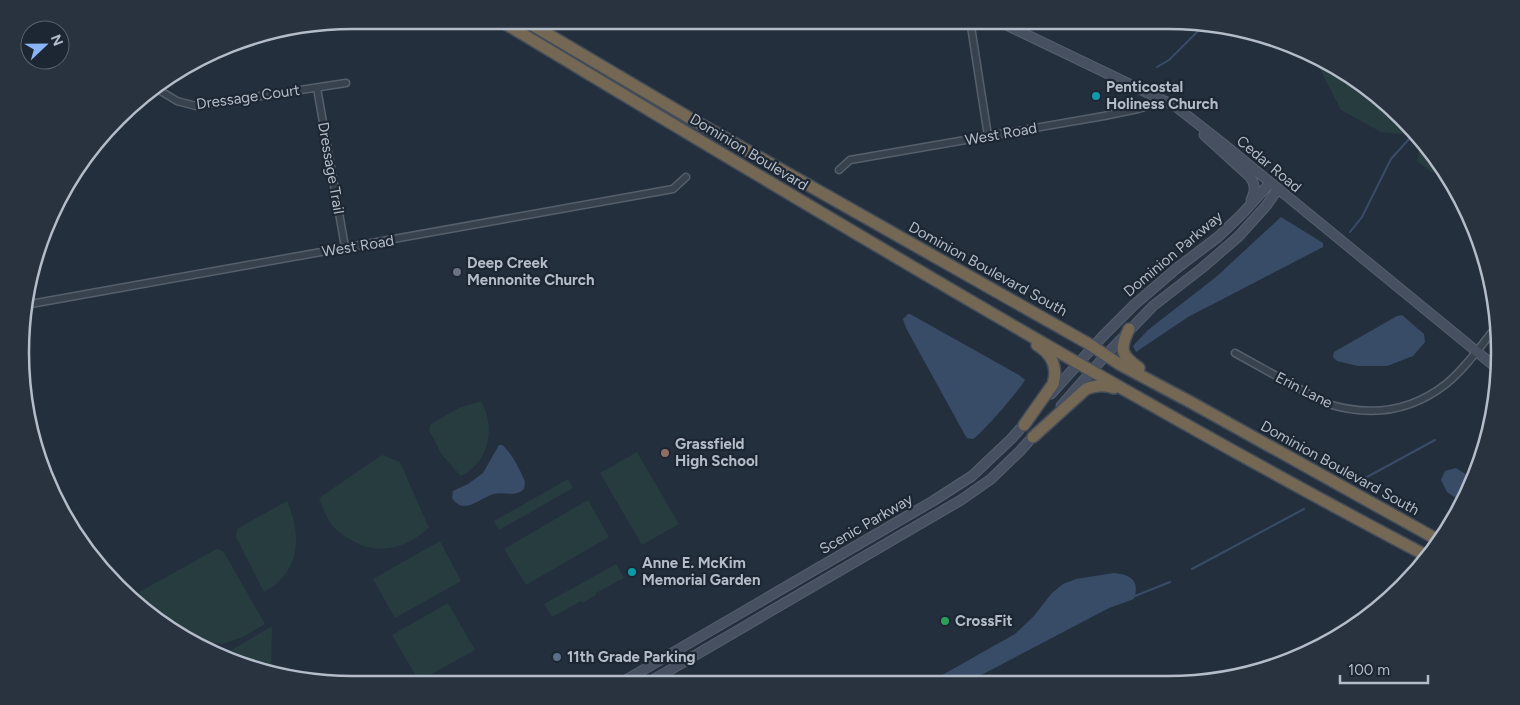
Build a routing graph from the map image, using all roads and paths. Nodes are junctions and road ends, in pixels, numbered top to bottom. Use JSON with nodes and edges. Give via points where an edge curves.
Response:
{"nodes":[{"id":1,"x":514,"y":29,"type":"edge"},
{"id":2,"x":539,"y":29,"type":"edge"},
{"id":3,"x":971,"y":29,"type":"edge"},
{"id":4,"x":1015,"y":29,"type":"edge"},
{"id":5,"x":346,"y":83,"type":"dead end"},
{"id":6,"x":316,"y":88,"type":"junction"},
{"id":7,"x":161,"y":92,"type":"edge"},
{"id":8,"x":1165,"y":101,"type":"junction"},
{"id":9,"x":1180,"y":110,"type":"junction"},
{"id":10,"x":988,"y":136,"type":"junction"},
{"id":11,"x":839,"y":170,"type":"dead end"},
{"id":12,"x":686,"y":177,"type":"dead end"},
{"id":13,"x":1270,"y":183,"type":"junction"},
{"id":14,"x":1278,"y":189,"type":"junction"},
{"id":15,"x":1246,"y":209,"type":"junction"},
{"id":16,"x":884,"y":228,"type":"junction"},
{"id":17,"x":874,"y":244,"type":"junction"},
{"id":18,"x":345,"y":247,"type":"junction"},
{"id":19,"x":33,"y":304,"type":"edge"},
{"id":20,"x":1002,"y":320,"type":"junction"},
{"id":21,"x":1129,"y":330,"type":"junction"},
{"id":22,"x":1491,"y":333,"type":"edge"},
{"id":23,"x":1094,"y":347,"type":"junction"},
{"id":24,"x":1476,"y":352,"type":"junction"},
{"id":25,"x":1235,"y":353,"type":"dead end"},
{"id":26,"x":1105,"y":356,"type":"junction"},
{"id":27,"x":1079,"y":362,"type":"junction"},
{"id":28,"x":1491,"y":364,"type":"edge"},
{"id":29,"x":1092,"y":371,"type":"junction"},
{"id":30,"x":1173,"y":392,"type":"junction"},
{"id":31,"x":1142,"y":401,"type":"junction"},
{"id":32,"x":1024,"y":425,"type":"junction"},
{"id":33,"x":1033,"y":436,"type":"junction"},
{"id":34,"x":1363,"y":497,"type":"junction"},
{"id":35,"x":1353,"y":517,"type":"junction"},
{"id":36,"x":1433,"y":537,"type":"edge"},
{"id":37,"x":1422,"y":553,"type":"edge"},
{"id":38,"x":633,"y":676,"type":"edge"},
{"id":39,"x":660,"y":676,"type":"edge"}],
"edges":[{"from":1,"to":17,"type":"highway","name":"Dominion Boulevard"},
{"from":2,"to":16,"type":"highway","name":"Dominion Boulevard South"},
{"from":3,"to":10,"type":"street"},
{"from":4,"to":8,"type":"street","name":"Cedar Road"},
{"from":5,"to":6,"type":"street","name":"Dressage Court"},
{"from":6,"to":7,"type":"street","name":"Dressage Court","via":[[196,106]]},
{"from":6,"to":18,"type":"street","name":"Dressage Trail"},
{"from":8,"to":9,"type":"street","name":"Cedar Road"},
{"from":8,"to":10,"type":"street","name":"West Road","via":[[1138,109]]},
{"from":9,"to":13,"type":"street","name":"Cedar Road"},
{"from":9,"to":15,"type":"street","via":[[1253,181],[1255,192]]},
{"from":10,"to":11,"type":"street","name":"West Road","via":[[850,160]]},
{"from":12,"to":18,"type":"street","name":"West Road","via":[[673,189]]},
{"from":13,"to":14,"type":"street","name":"Cedar Road"},
{"from":13,"to":15,"type":"street","name":"Dominion Parkway"},
{"from":14,"to":21,"type":"street","name":"Dominion Parkway","via":[[1238,237],[1152,306]]},
{"from":14,"to":24,"type":"street","name":"Cedar Road"},
{"from":15,"to":23,"type":"street","name":"Dominion Parkway","via":[[1218,237],[1134,305]]},
{"from":16,"to":17,"type":"highway"},
{"from":16,"to":23,"type":"highway","name":"Dominion Boulevard South"},
{"from":17,"to":20,"type":"highway","name":"Dominion Boulevard"},
{"from":18,"to":19,"type":"street","name":"West Road"},
{"from":20,"to":27,"type":"highway"},
{"from":20,"to":32,"type":"highway","via":[[1015,334],[1048,353],[1055,370],[1053,384]]},
{"from":21,"to":26,"type":"street","name":"Dominion Parkway"},
{"from":21,"to":30,"type":"highway","via":[[1122,343],[1127,359]]},
{"from":22,"to":24,"type":"street","name":"Erin Lane"},
{"from":23,"to":26,"type":"highway","name":"Dominion Boulevard South"},
{"from":23,"to":27,"type":"street","name":"Scenic Parkway"},
{"from":24,"to":25,"type":"street","name":"Erin Lane","via":[[1434,393],[1404,406],[1372,412],[1325,403]]},
{"from":24,"to":28,"type":"street","name":"Cedar Road"},
{"from":26,"to":29,"type":"street","name":"Scenic Parkway"},
{"from":26,"to":30,"type":"highway","name":"Dominion Boulevard South"},
{"from":27,"to":29,"type":"highway"},
{"from":27,"to":32,"type":"street","name":"Scenic Parkway"},
{"from":29,"to":31,"type":"highway"},
{"from":29,"to":33,"type":"street","name":"Scenic Parkway"},
{"from":30,"to":34,"type":"highway","name":"Dominion Boulevard South"},
{"from":31,"to":33,"type":"highway","via":[[1108,386],[1086,388]]},
{"from":31,"to":35,"type":"highway"},
{"from":32,"to":38,"type":"street","name":"Scenic Parkway","via":[[972,476]]},
{"from":33,"to":39,"type":"street","name":"Scenic Parkway","via":[[991,479],[961,500]]},
{"from":34,"to":35,"type":"highway"},
{"from":34,"to":36,"type":"highway","name":"Dominion Boulevard South"},
{"from":35,"to":37,"type":"highway"}]}
